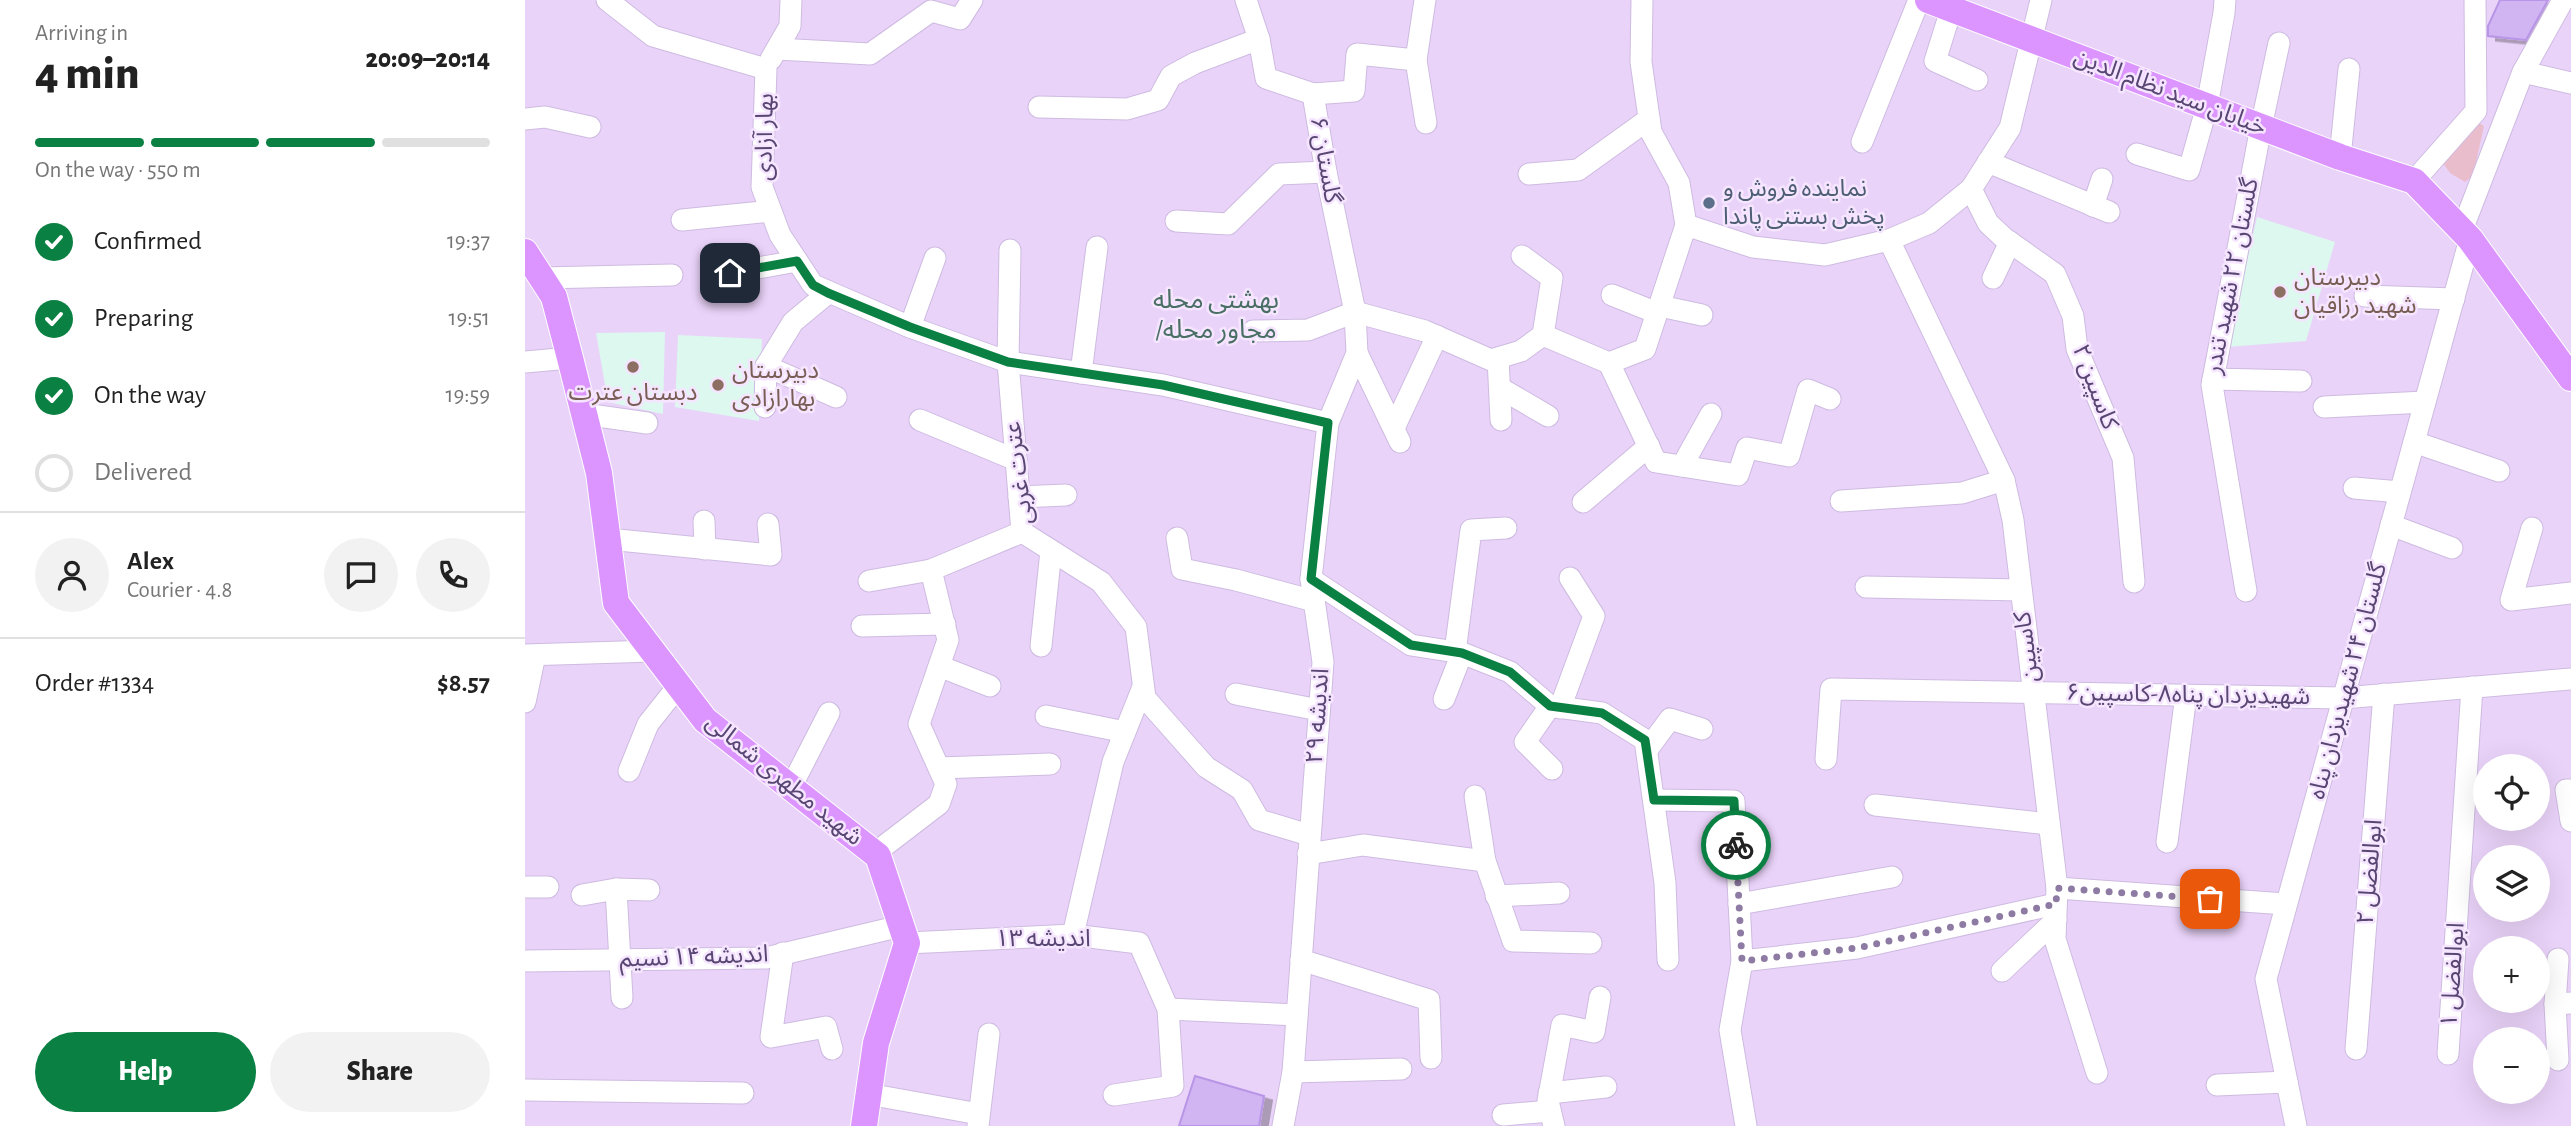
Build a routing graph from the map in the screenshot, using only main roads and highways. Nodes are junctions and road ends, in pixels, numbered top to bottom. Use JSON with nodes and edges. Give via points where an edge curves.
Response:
{"nodes":[{"id":1,"x":1938,"y":3,"type":"edge"},
{"id":2,"x":525,"y":252,"type":"edge"},
{"id":3,"x":2571,"y":378,"type":"edge"},
{"id":4,"x":863,"y":1126,"type":"edge"}],
"edges":[{"from":1,"to":3,"type":"main road","name":"خیابان سید نظام الدین","via":[[2414,181],[2466,235]]},
{"from":2,"to":4,"type":"main road","name":"شهید مطهری شمالی","via":[[554,297],[570,358],[599,473],[617,603],[705,720],[879,856],[904,935],[876,1043]]}]}
